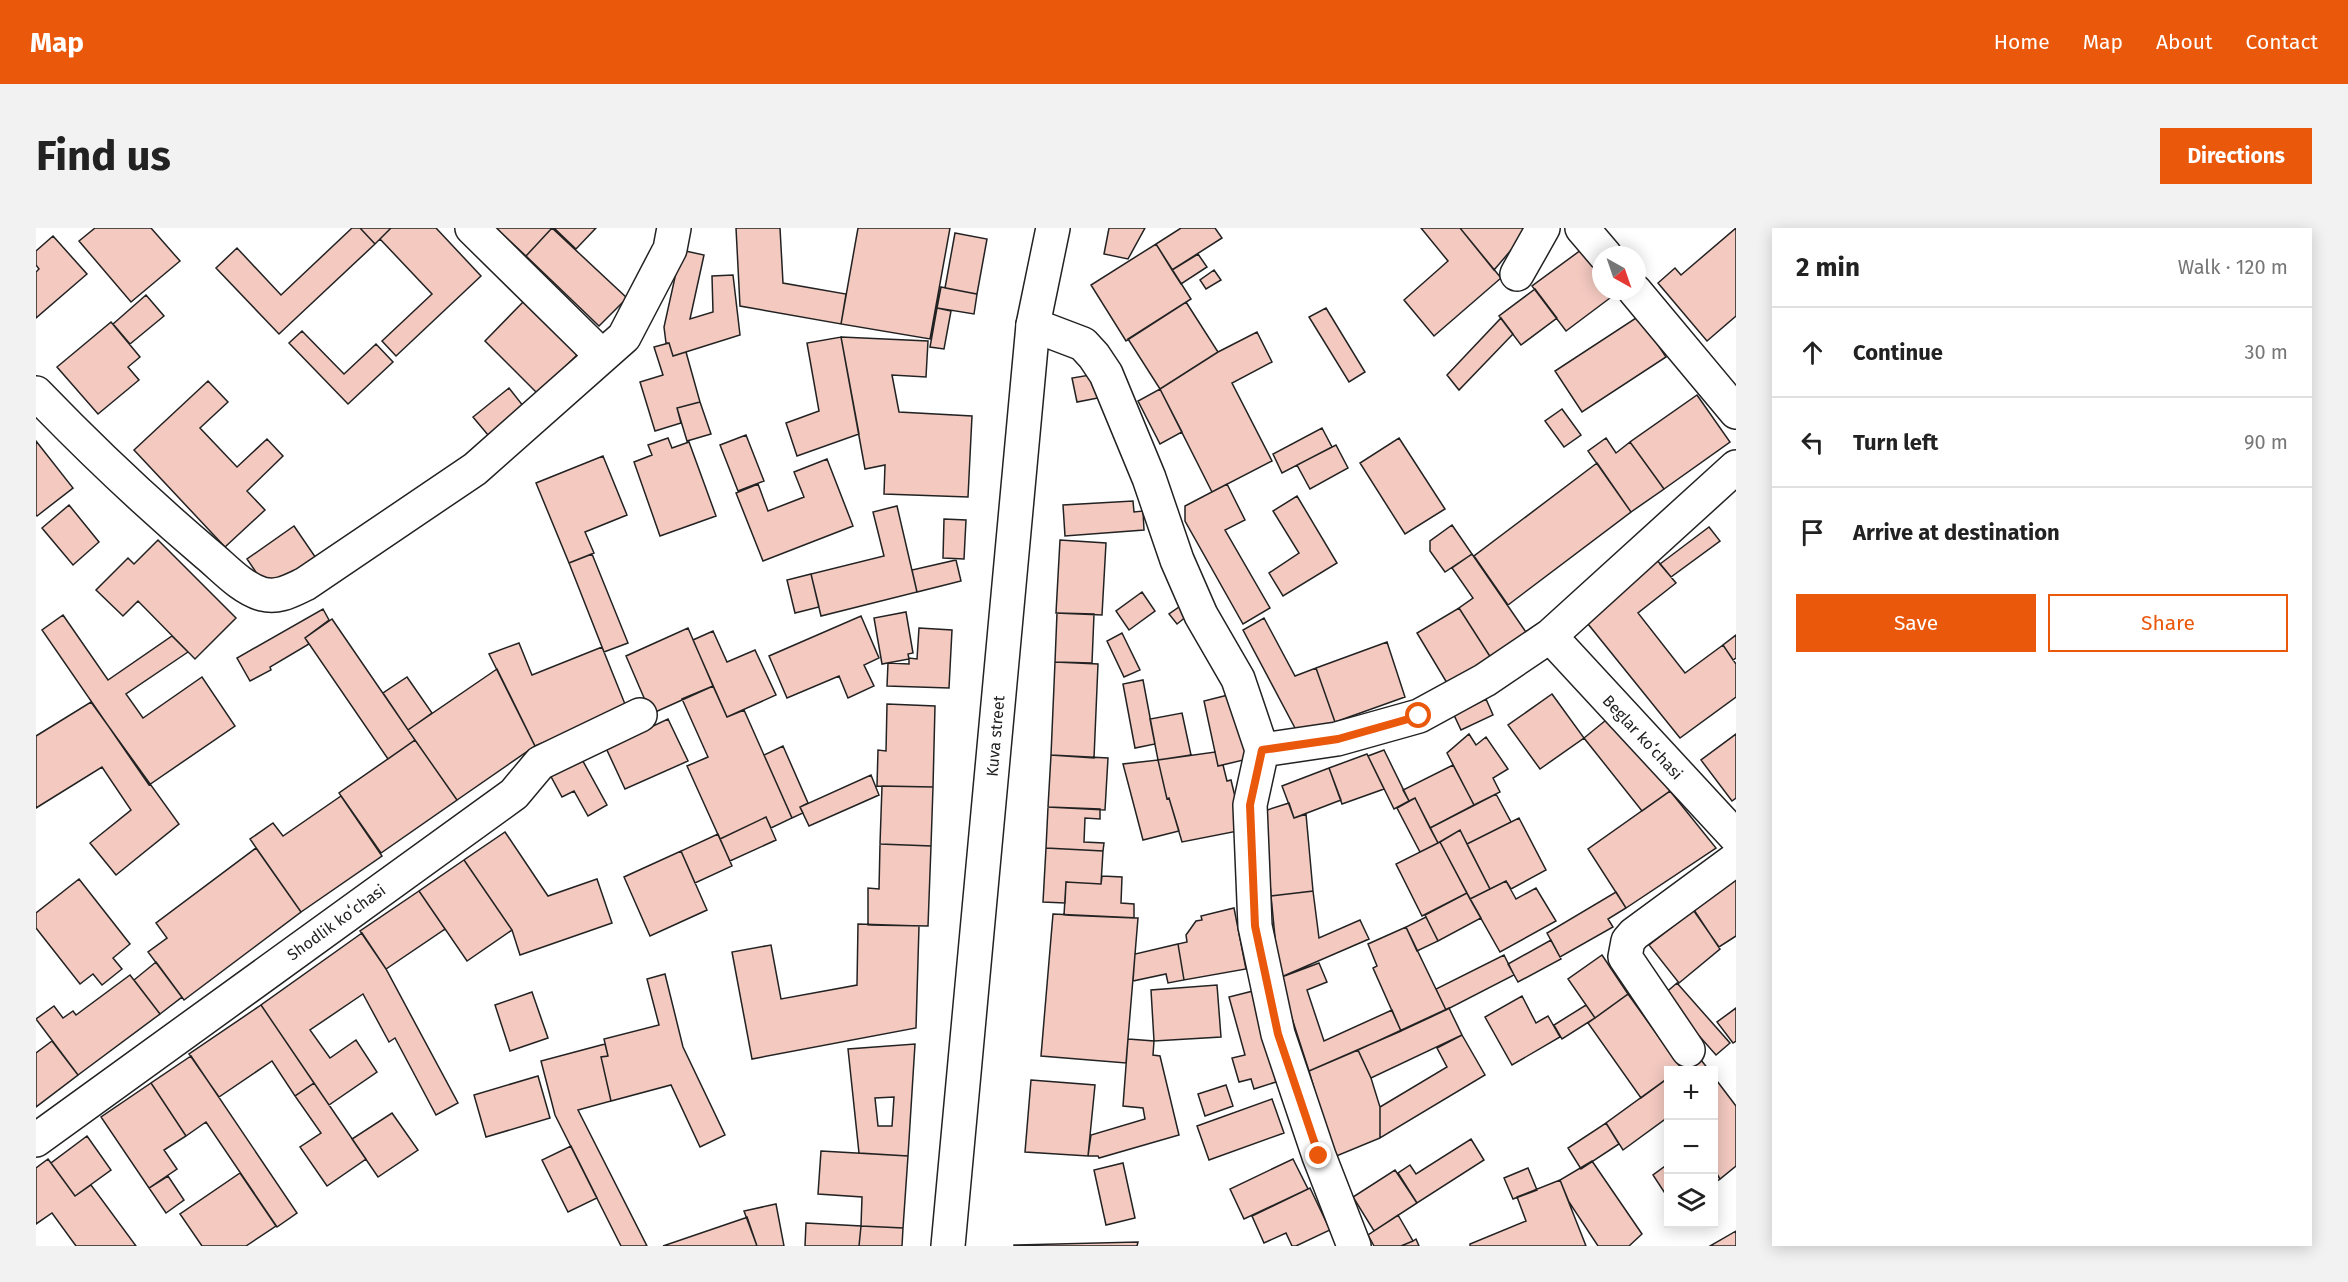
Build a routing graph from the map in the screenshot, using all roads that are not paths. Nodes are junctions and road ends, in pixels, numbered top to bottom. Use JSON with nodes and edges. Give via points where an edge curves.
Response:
{"nodes":[{"id":1,"x":472,"y":228,"type":"edge"},
{"id":2,"x":674,"y":228,"type":"edge"},
{"id":3,"x":1053,"y":228,"type":"edge"},
{"id":4,"x":1543,"y":228,"type":"edge"},
{"id":5,"x":1582,"y":228,"type":"edge"},
{"id":6,"x":1597,"y":246,"type":"edge"},
{"id":7,"x":1517,"y":274,"type":"dead end"},
{"id":8,"x":1643,"y":300,"type":"edge"},
{"id":9,"x":1033,"y":325,"type":"junction"},
{"id":10,"x":602,"y":356,"type":"junction"},
{"id":11,"x":36,"y":393,"type":"edge"},
{"id":12,"x":1736,"y":412,"type":"edge"},
{"id":13,"x":1736,"y":467,"type":"edge"},
{"id":14,"x":1550,"y":636,"type":"junction"},
{"id":15,"x":640,"y":715,"type":"dead end"},
{"id":16,"x":1262,"y":750,"type":"junction"},
{"id":17,"x":1736,"y":837,"type":"edge"},
{"id":18,"x":1736,"y":859,"type":"edge"},
{"id":19,"x":1688,"y":1050,"type":"dead end"},
{"id":20,"x":36,"y":1140,"type":"edge"},
{"id":21,"x":948,"y":1246,"type":"edge"},
{"id":22,"x":1354,"y":1246,"type":"edge"}],
"edges":[{"from":1,"to":10,"type":"street"},
{"from":2,"to":10,"type":"street","via":[[670,249],[624,337]]},
{"from":3,"to":9,"type":"street","name":"Kuva street"},
{"from":4,"to":7,"type":"street"},
{"from":5,"to":6,"type":"street"},
{"from":8,"to":12,"type":"street"},
{"from":9,"to":16,"type":"street","via":[[1083,344],[1106,374],[1149,478],[1177,560],[1201,615],[1238,679]]},
{"from":9,"to":21,"type":"street","name":"Kuva street"},
{"from":10,"to":11,"type":"street","via":[[475,469],[305,584],[278,597],[260,593],[232,575],[80,439]]},
{"from":13,"to":14,"type":"street"},
{"from":14,"to":16,"type":"street","via":[[1485,680],[1419,716],[1338,739]]},
{"from":14,"to":17,"type":"street","name":"Beglar koʻchasi"},
{"from":15,"to":20,"type":"street","name":"Shodlik koʻchasi","via":[[540,763],[514,794]]},
{"from":16,"to":22,"type":"street","via":[[1250,805],[1255,926],[1278,1034]]},
{"from":18,"to":19,"type":"street","via":[[1634,934],[1625,950],[1625,957]]}]}
